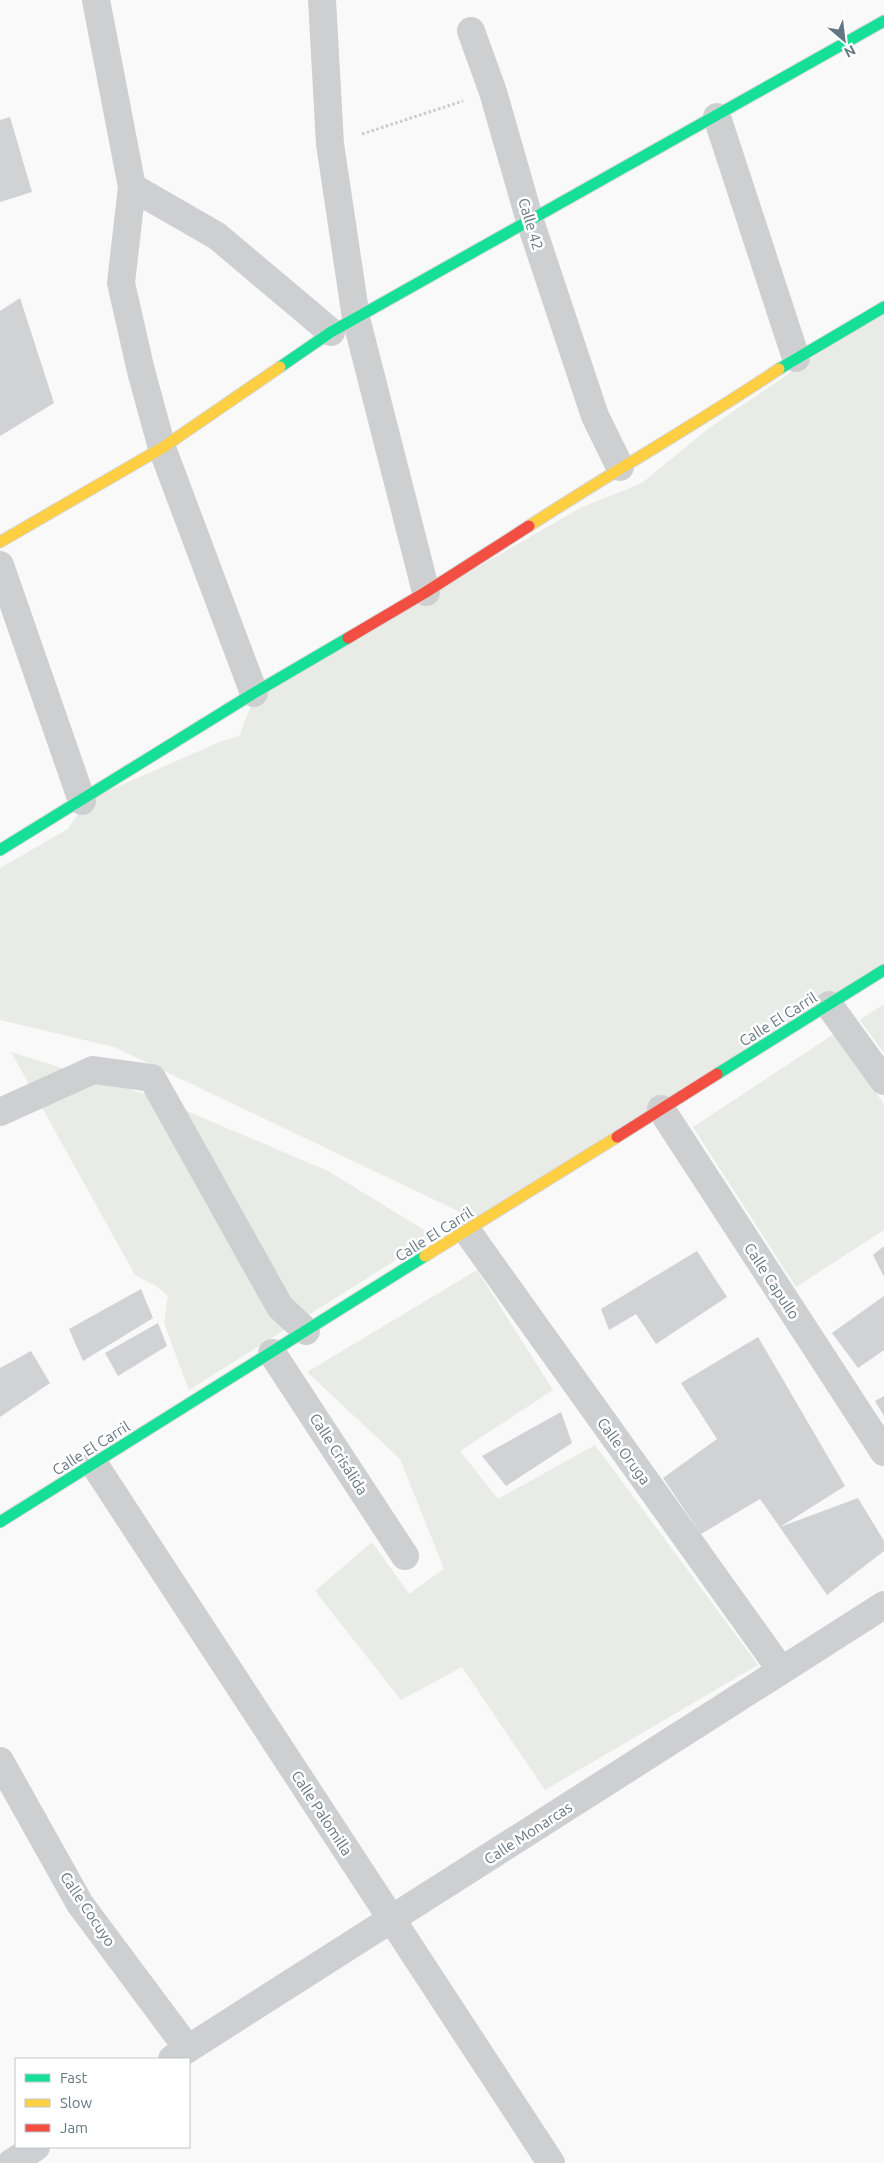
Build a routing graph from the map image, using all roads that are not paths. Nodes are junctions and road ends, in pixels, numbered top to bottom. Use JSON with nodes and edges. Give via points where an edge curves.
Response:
{"nodes":[{"id":1,"x":96,"y":0,"type":"edge"},
{"id":2,"x":322,"y":0,"type":"edge"},
{"id":3,"x":884,"y":21,"type":"edge"},
{"id":4,"x":471,"y":30,"type":"dead end"},
{"id":5,"x":717,"y":117,"type":"junction"},
{"id":6,"x":132,"y":188,"type":"junction"},
{"id":7,"x":530,"y":221,"type":"junction"},
{"id":8,"x":884,"y":308,"type":"edge"},
{"id":9,"x":356,"y":318,"type":"junction"},
{"id":10,"x":331,"y":332,"type":"junction"},
{"id":11,"x":796,"y":358,"type":"junction"},
{"id":12,"x":162,"y":448,"type":"junction"},
{"id":13,"x":620,"y":467,"type":"junction"},
{"id":14,"x":0,"y":542,"type":"edge"},
{"id":15,"x":0,"y":565,"type":"edge"},
{"id":16,"x":426,"y":592,"type":"junction"},
{"id":17,"x":254,"y":693,"type":"junction"},
{"id":18,"x":82,"y":801,"type":"junction"},
{"id":19,"x":0,"y":850,"type":"edge"},
{"id":20,"x":884,"y":970,"type":"edge"},
{"id":21,"x":829,"y":1005,"type":"junction"},
{"id":22,"x":884,"y":1081,"type":"edge"},
{"id":23,"x":661,"y":1109,"type":"junction"},
{"id":24,"x":0,"y":1112,"type":"edge"},
{"id":25,"x":466,"y":1231,"type":"junction"},
{"id":26,"x":306,"y":1331,"type":"junction"},
{"id":27,"x":272,"y":1353,"type":"junction"},
{"id":28,"x":884,"y":1452,"type":"edge"},
{"id":29,"x":94,"y":1464,"type":"junction"},
{"id":30,"x":0,"y":1522,"type":"edge"},
{"id":31,"x":405,"y":1556,"type":"dead end"},
{"id":32,"x":884,"y":1605,"type":"edge"},
{"id":33,"x":781,"y":1670,"type":"junction"},
{"id":34,"x":0,"y":1761,"type":"edge"},
{"id":35,"x":391,"y":1920,"type":"junction"},
{"id":36,"x":180,"y":2054,"type":"edge"},
{"id":37,"x":34,"y":2148,"type":"edge"},
{"id":38,"x":11,"y":2163,"type":"edge"},
{"id":39,"x":551,"y":2163,"type":"edge"}],
"edges":[{"from":1,"to":6,"type":"street"},
{"from":2,"to":9,"type":"street","via":[[330,144]]},
{"from":3,"to":5,"type":"street"},
{"from":4,"to":7,"type":"street","name":"Calle 42","via":[[493,92]]},
{"from":5,"to":7,"type":"street"},
{"from":5,"to":11,"type":"street"},
{"from":6,"to":10,"type":"street","via":[[217,236]]},
{"from":6,"to":12,"type":"street","via":[[122,283],[140,371]]},
{"from":7,"to":9,"type":"street"},
{"from":7,"to":13,"type":"street","name":"Calle 42","via":[[595,416]]},
{"from":8,"to":11,"type":"street"},
{"from":9,"to":10,"type":"street"},
{"from":9,"to":16,"type":"street"},
{"from":10,"to":12,"type":"street"},
{"from":11,"to":13,"type":"street","via":[[705,419]]},
{"from":12,"to":14,"type":"street"},
{"from":12,"to":17,"type":"street"},
{"from":13,"to":16,"type":"street"},
{"from":15,"to":18,"type":"street"},
{"from":16,"to":17,"type":"street"},
{"from":17,"to":18,"type":"street"},
{"from":18,"to":19,"type":"street"},
{"from":20,"to":21,"type":"street","name":"Calle El Carril"},
{"from":21,"to":22,"type":"street"},
{"from":21,"to":23,"type":"street","name":"Calle El Carril"},
{"from":23,"to":25,"type":"street","name":"Calle El Carril"},
{"from":23,"to":28,"type":"street","name":"Calle Capullo"},
{"from":24,"to":26,"type":"street","via":[[93,1070],[152,1078],[280,1307]]},
{"from":25,"to":26,"type":"street","name":"Calle El Carril"},
{"from":25,"to":33,"type":"street","name":"Calle Oruga"},
{"from":26,"to":27,"type":"street","name":"Calle El Carril"},
{"from":27,"to":29,"type":"street","name":"Calle El Carril"},
{"from":27,"to":31,"type":"street","name":"Calle Crisálida"},
{"from":29,"to":30,"type":"street","name":"Calle El Carril"},
{"from":29,"to":35,"type":"street","name":"Calle Palomilla"},
{"from":32,"to":33,"type":"street","name":"Calle Monarcas"},
{"from":33,"to":35,"type":"street","name":"Calle Monarcas"},
{"from":34,"to":36,"type":"street","name":"Calle Cocuyo","via":[[80,1904]]},
{"from":35,"to":36,"type":"street","name":"Calle Monarcas"},
{"from":35,"to":39,"type":"street","name":"Calle Palomilla"},
{"from":37,"to":38,"type":"street"}]}
